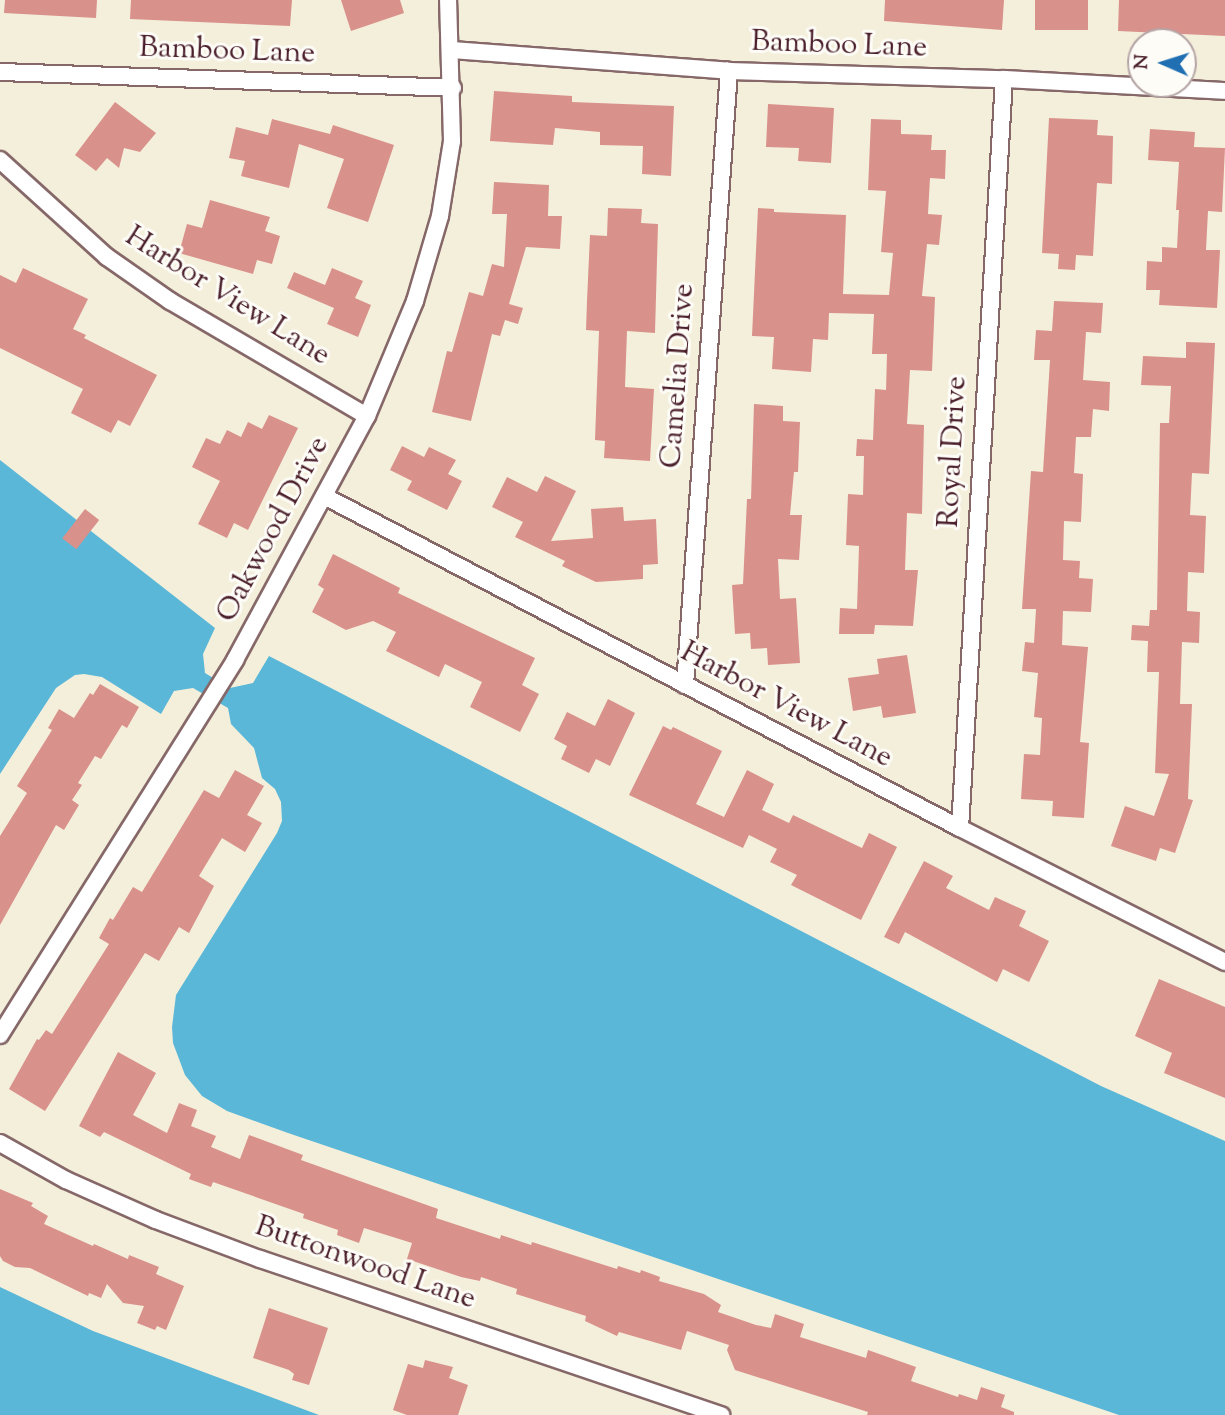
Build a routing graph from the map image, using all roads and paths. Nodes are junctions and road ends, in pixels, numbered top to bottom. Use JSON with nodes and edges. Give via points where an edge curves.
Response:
{"nodes":[{"id":1,"x":449,"y":0,"type":"edge"},
{"id":2,"x":452,"y":50,"type":"junction"},
{"id":3,"x":729,"y":71,"type":"junction"},
{"id":4,"x":0,"y":72,"type":"edge"},
{"id":5,"x":1004,"y":79,"type":"junction"},
{"id":6,"x":453,"y":88,"type":"junction"},
{"id":7,"x":1225,"y":91,"type":"edge"},
{"id":8,"x":0,"y":160,"type":"edge"},
{"id":9,"x":367,"y":416,"type":"junction"},
{"id":10,"x":324,"y":496,"type":"junction"},
{"id":11,"x":685,"y":685,"type":"junction"},
{"id":12,"x":960,"y":828,"type":"junction"},
{"id":13,"x":1225,"y":962,"type":"edge"},
{"id":14,"x":0,"y":1035,"type":"edge"},
{"id":15,"x":0,"y":1143,"type":"edge"},
{"id":16,"x":721,"y":1415,"type":"edge"}],
"edges":[{"from":1,"to":2,"type":"street","name":"Oakwood Drive"},
{"from":2,"to":3,"type":"street","name":"Bamboo Lane"},
{"from":2,"to":6,"type":"street","name":"Oakwood Drive"},
{"from":3,"to":5,"type":"street","name":"Bamboo Lane"},
{"from":3,"to":11,"type":"street","name":"Camelia Drive"},
{"from":4,"to":6,"type":"street","name":"Bamboo Lane"},
{"from":5,"to":7,"type":"street","name":"Bamboo Lane"},
{"from":5,"to":12,"type":"street","name":"Royal Drive"},
{"from":6,"to":9,"type":"street","name":"Oakwood Drive","via":[[452,141],[440,216],[415,301]]},
{"from":8,"to":9,"type":"street","name":"Harbor View Lane","via":[[107,257],[170,301]]},
{"from":9,"to":10,"type":"street","name":"Oakwood Drive"},
{"from":10,"to":11,"type":"street","name":"Harbor View Lane"},
{"from":10,"to":14,"type":"street","name":"Oakwood Drive","via":[[235,660]]},
{"from":11,"to":12,"type":"street","name":"Harbor View Lane"},
{"from":12,"to":13,"type":"street","name":"Harbor View Lane"},
{"from":15,"to":16,"type":"street","name":"Buttonwood Lane","via":[[66,1180],[156,1220]]}]}
